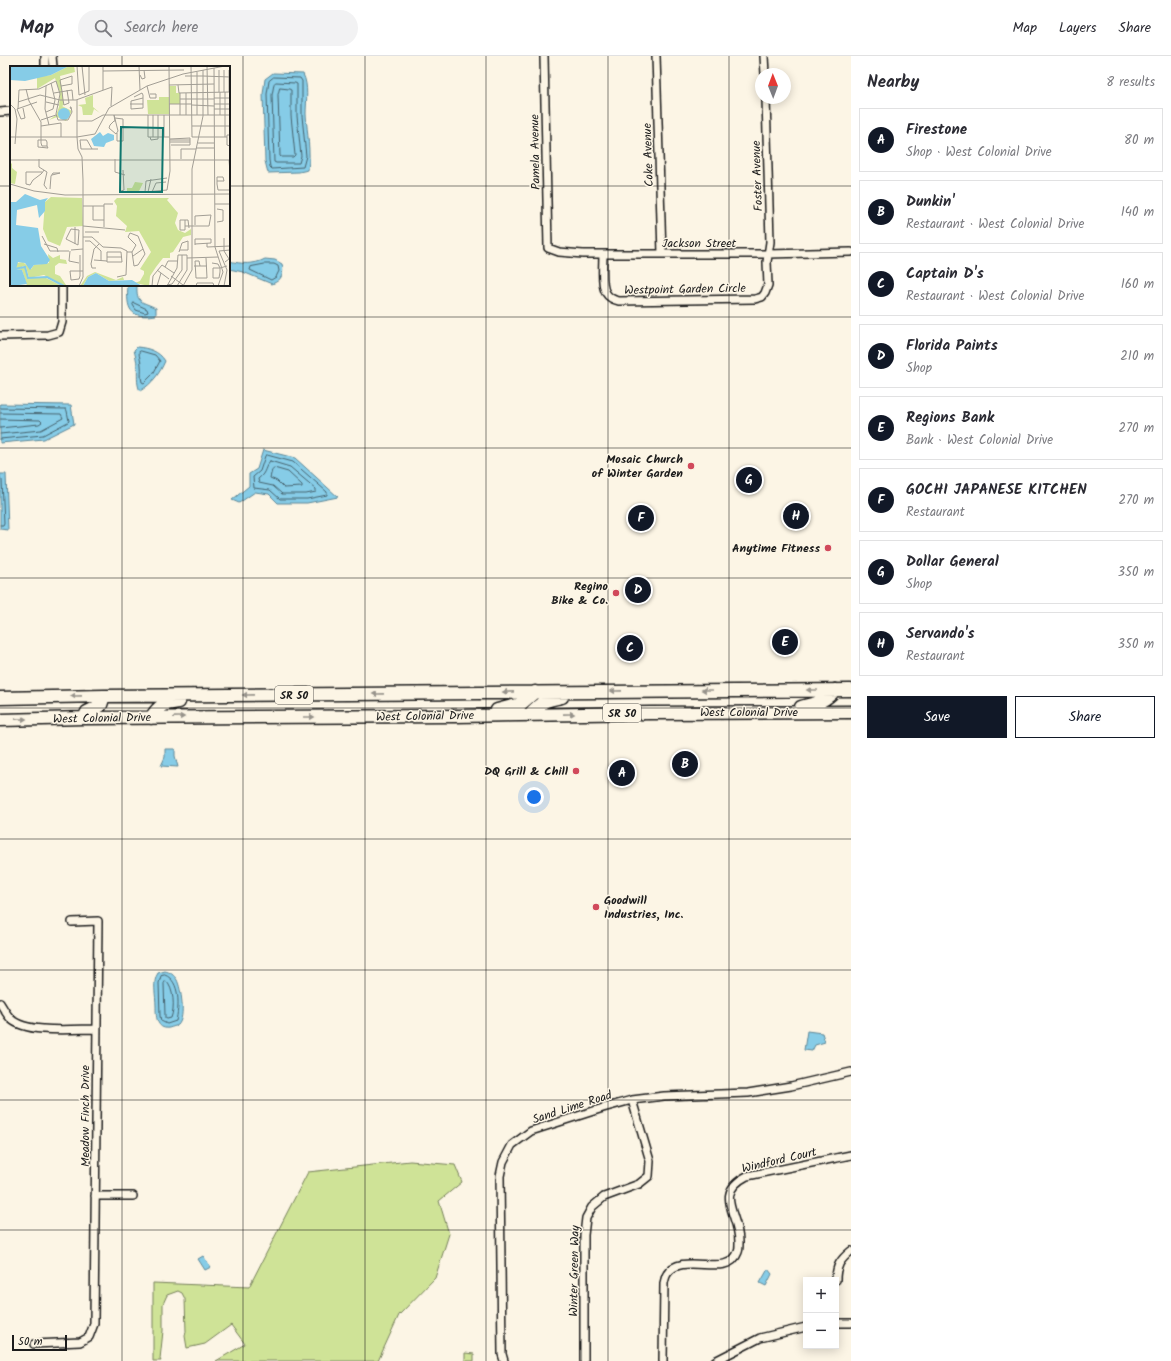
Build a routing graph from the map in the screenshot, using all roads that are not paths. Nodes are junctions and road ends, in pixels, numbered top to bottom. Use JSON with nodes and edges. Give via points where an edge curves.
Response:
{"nodes":[{"id":1,"x":544,"y":56,"type":"edge"},
{"id":2,"x":656,"y":56,"type":"edge"},
{"id":3,"x":764,"y":56,"type":"edge"},
{"id":4,"x":45,"y":62,"type":"edge"},
{"id":5,"x":53,"y":62,"type":"edge"},
{"id":6,"x":765,"y":68,"type":"edge"},
{"id":7,"x":766,"y":104,"type":"edge"},
{"id":8,"x":10,"y":111,"type":"edge"},
{"id":9,"x":0,"y":112,"type":"edge"},
{"id":10,"x":548,"y":248,"type":"joint"},
{"id":11,"x":851,"y":252,"type":"edge"},
{"id":12,"x":603,"y":254,"type":"junction"},
{"id":13,"x":662,"y":254,"type":"junction"},
{"id":14,"x":768,"y":254,"type":"junction"},
{"id":15,"x":62,"y":286,"type":"edge"},
{"id":16,"x":0,"y":336,"type":"edge"},
{"id":17,"x":835,"y":690,"type":"junction"},
{"id":18,"x":851,"y":690,"type":"edge"},
{"id":19,"x":589,"y":691,"type":"junction"},
{"id":20,"x":535,"y":692,"type":"junction"},
{"id":21,"x":230,"y":695,"type":"junction"},
{"id":22,"x":104,"y":696,"type":"junction"},
{"id":23,"x":0,"y":698,"type":"edge"},
{"id":24,"x":785,"y":712,"type":"junction"},
{"id":25,"x":851,"y":712,"type":"edge"},
{"id":26,"x":530,"y":714,"type":"junction"},
{"id":27,"x":472,"y":716,"type":"junction"},
{"id":28,"x":84,"y":718,"type":"junction"},
{"id":29,"x":152,"y":718,"type":"junction"},
{"id":30,"x":0,"y":720,"type":"edge"},
{"id":31,"x":72,"y":922,"type":"dead end"},
{"id":32,"x":0,"y":1003,"type":"edge"},
{"id":33,"x":96,"y":1028,"type":"junction"},
{"id":34,"x":851,"y":1072,"type":"edge"},
{"id":35,"x":632,"y":1100,"type":"junction"},
{"id":36,"x":851,"y":1155,"type":"edge"},
{"id":37,"x":96,"y":1196,"type":"junction"},
{"id":38,"x":133,"y":1196,"type":"dead end"},
{"id":39,"x":851,"y":1251,"type":"edge"},
{"id":40,"x":836,"y":1277,"type":"edge"},
{"id":41,"x":839,"y":1323,"type":"edge"},
{"id":42,"x":851,"y":1323,"type":"edge"},
{"id":43,"x":803,"y":1329,"type":"edge"},
{"id":44,"x":34,"y":1344,"type":"dead end"},
{"id":45,"x":503,"y":1358,"type":"edge"},
{"id":46,"x":584,"y":1361,"type":"edge"},
{"id":47,"x":663,"y":1361,"type":"edge"},
{"id":48,"x":715,"y":1361,"type":"edge"}],
"edges":[{"from":1,"to":10,"type":"street","name":"Pamela Avenue"},
{"from":2,"to":13,"type":"street","name":"Coke Avenue"},
{"from":3,"to":6,"type":"street"},
{"from":4,"to":5,"type":"street"},
{"from":7,"to":14,"type":"street","name":"Foster Avenue","via":[[770,242]]},
{"from":8,"to":9,"type":"street"},
{"from":10,"to":12,"type":"street","name":"Jackson Street","via":[[559,252]]},
{"from":11,"to":14,"type":"street","name":"Jackson Street"},
{"from":12,"to":13,"type":"street","name":"Jackson Street"},
{"from":12,"to":14,"type":"street","name":"Westpoint Garden Circle","via":[[606,293],[612,299],[620,301],[762,297],[768,285]]},
{"from":13,"to":14,"type":"street","name":"Jackson Street"},
{"from":15,"to":16,"type":"street","via":[[62,322],[59,332],[48,335]]},
{"from":17,"to":18,"type":"highway","name":"West Colonial Drive","number":"SR 50"},
{"from":17,"to":19,"type":"highway","name":"West Colonial Drive","number":"SR 50","one_way":true},
{"from":17,"to":24,"type":"highway","via":[[821,702]]},
{"from":19,"to":20,"type":"highway","name":"West Colonial Drive","number":"SR 50"},
{"from":19,"to":26,"type":"highway","via":[[547,700]]},
{"from":20,"to":21,"type":"highway","name":"West Colonial Drive","number":"SR 50","one_way":true},
{"from":20,"to":27,"type":"highway","via":[[521,704]]},
{"from":21,"to":22,"type":"highway","name":"West Colonial Drive","number":"SR 50"},
{"from":21,"to":29,"type":"highway","via":[[164,704],[156,709]]},
{"from":22,"to":23,"type":"highway","name":"West Colonial Drive","number":"SR 50","one_way":true},
{"from":22,"to":28,"type":"highway","via":[[101,705],[88,712]]},
{"from":24,"to":25,"type":"highway","name":"West Colonial Drive","number":"SR 50"},
{"from":26,"to":24,"type":"highway","name":"West Colonial Drive","number":"SR 50","one_way":true},
{"from":26,"to":27,"type":"highway","name":"West Colonial Drive","number":"SR 50"},
{"from":29,"to":27,"type":"highway","name":"West Colonial Drive","number":"SR 50","one_way":true},
{"from":28,"to":29,"type":"highway","name":"West Colonial Drive","number":"SR 50"},
{"from":30,"to":28,"type":"highway","name":"West Colonial Drive","number":"SR 50","one_way":true},
{"from":31,"to":33,"type":"street","name":"Meadow Finch Drive","via":[[98,921]]},
{"from":32,"to":33,"type":"street","via":[[11,1019],[29,1028]]},
{"from":33,"to":37,"type":"street","name":"Meadow Finch Drive"},
{"from":34,"to":35,"type":"street","name":"Sand Lime Road","via":[[748,1093],[664,1096]]},
{"from":35,"to":45,"type":"street","name":"Sand Lime Road","via":[[531,1131],[512,1145],[503,1162],[500,1176]]},
{"from":35,"to":46,"type":"street","name":"Winter Green Way","via":[[650,1161],[649,1176],[639,1184],[604,1197],[592,1207],[586,1218]]},
{"from":36,"to":47,"type":"street","name":"Windford Court","via":[[748,1176],[738,1181],[731,1189],[729,1200],[739,1238],[738,1252],[732,1261],[721,1265],[676,1266],[667,1274],[664,1283]]},
{"from":37,"to":38,"type":"street"},
{"from":37,"to":44,"type":"street","name":"Meadow Finch Drive","via":[[94,1324],[89,1337],[80,1342]]},
{"from":39,"to":40,"type":"street","via":[[841,1259]]},
{"from":41,"to":42,"type":"street"},
{"from":43,"to":48,"type":"street","via":[[760,1338]]}]}
